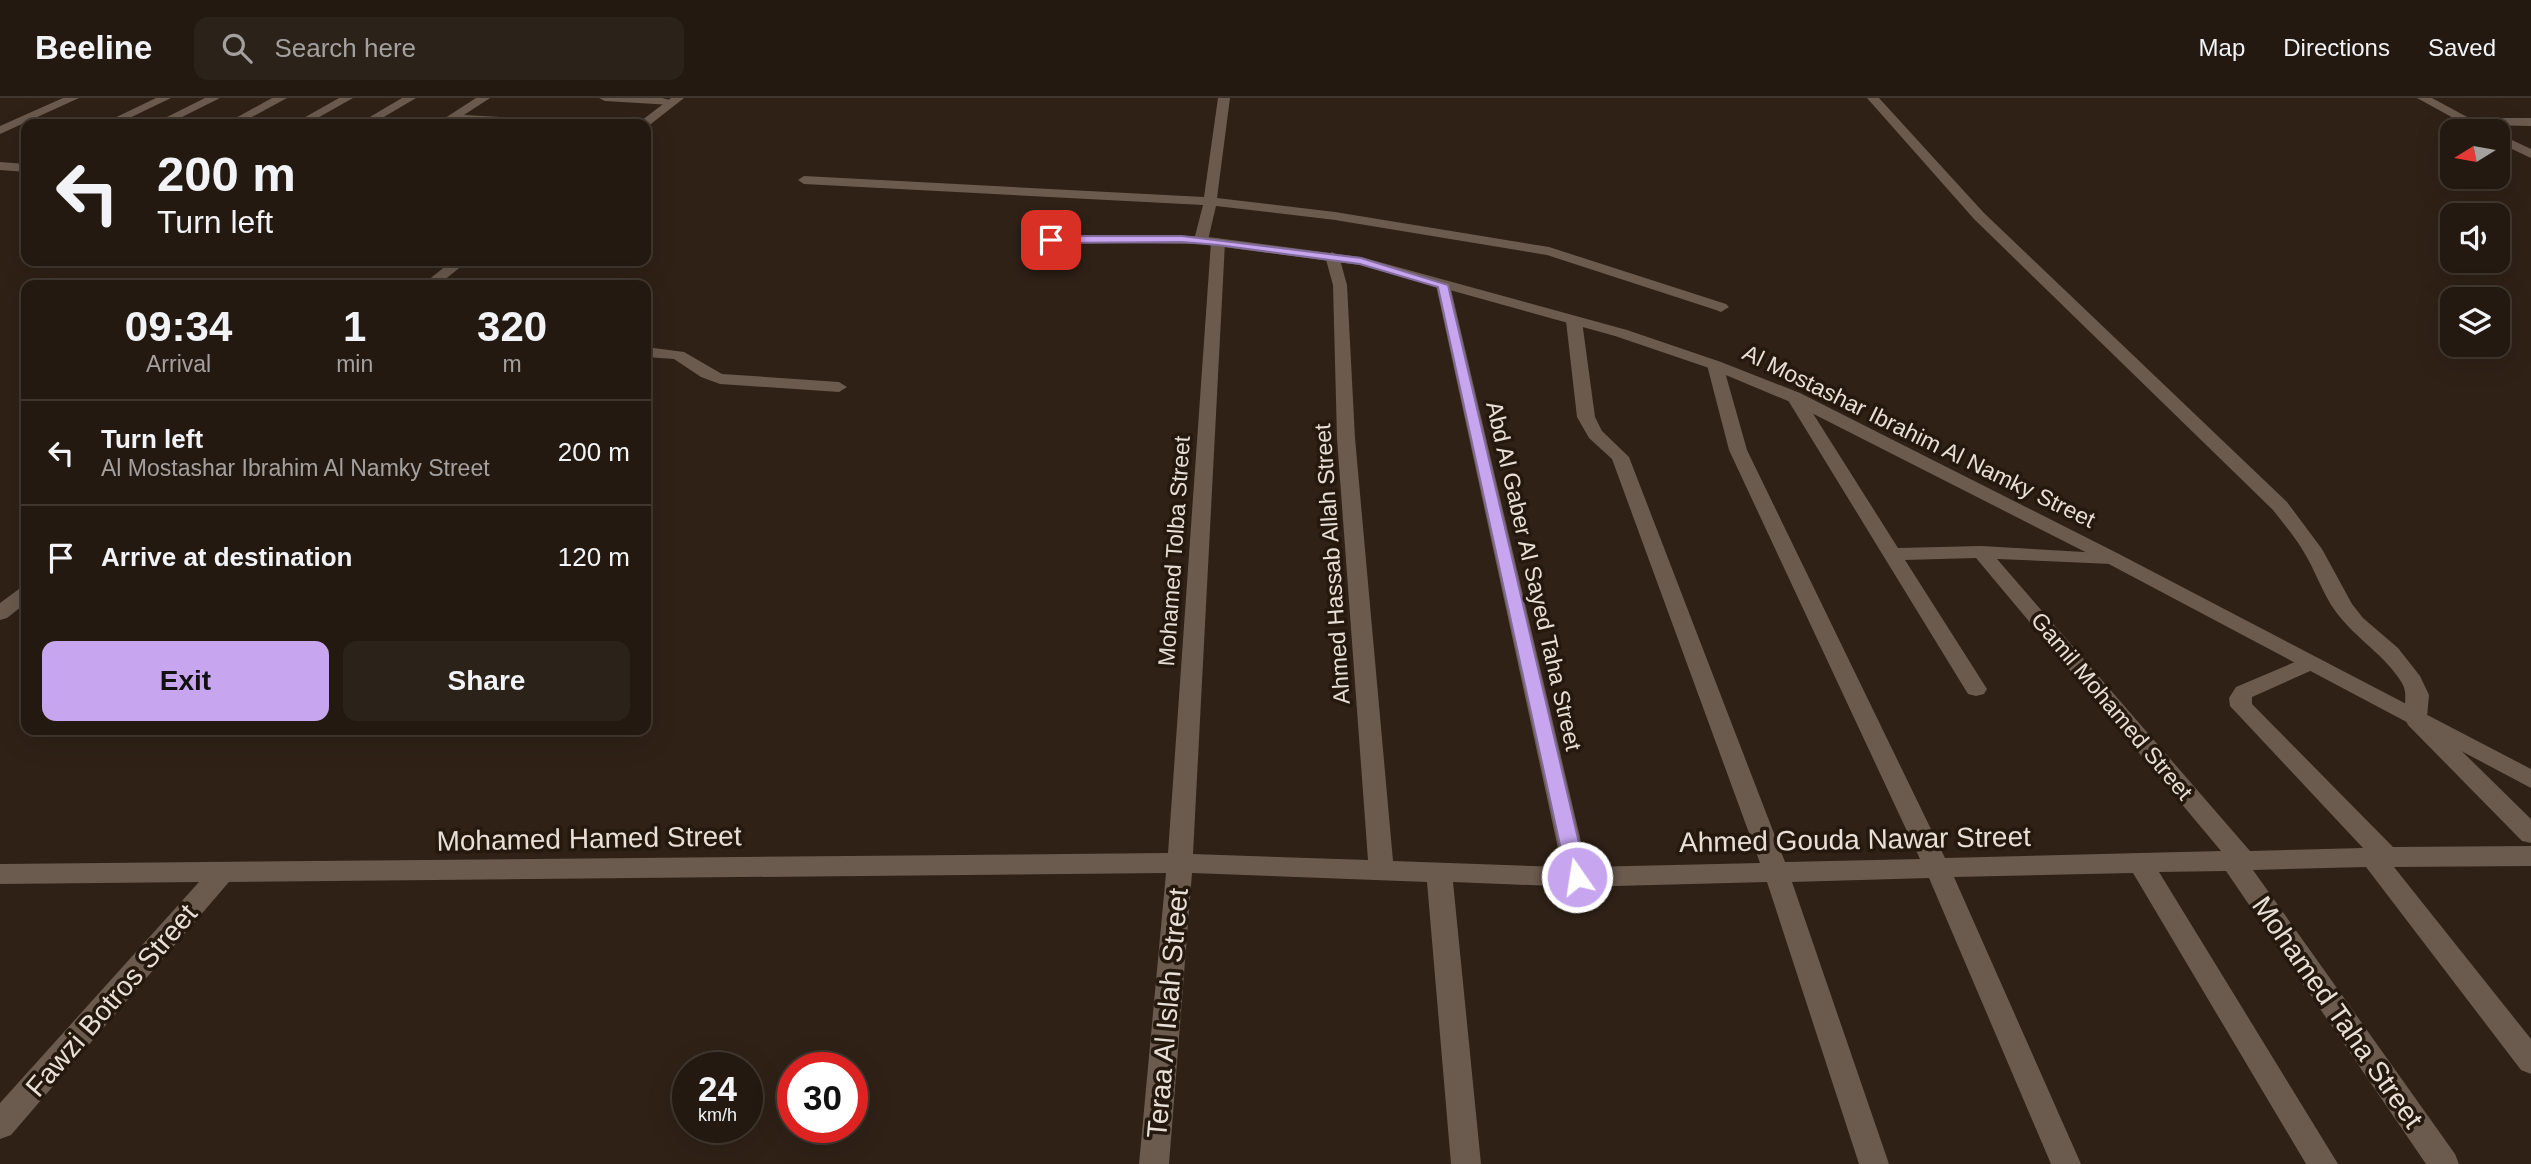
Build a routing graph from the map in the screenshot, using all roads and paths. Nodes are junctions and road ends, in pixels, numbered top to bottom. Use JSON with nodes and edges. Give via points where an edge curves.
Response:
{"nodes":[{"id":1,"x":73,"y":98,"type":"edge"},
{"id":2,"x":165,"y":98,"type":"edge"},
{"id":3,"x":214,"y":98,"type":"edge"},
{"id":4,"x":281,"y":98,"type":"edge"},
{"id":5,"x":347,"y":98,"type":"edge"},
{"id":6,"x":410,"y":98,"type":"edge"},
{"id":7,"x":484,"y":98,"type":"edge"},
{"id":8,"x":605,"y":98,"type":"edge"},
{"id":9,"x":1224,"y":98,"type":"edge"},
{"id":10,"x":1873,"y":98,"type":"edge"},
{"id":11,"x":2423,"y":98,"type":"edge"},
{"id":12,"x":675,"y":100,"type":"edge"},
{"id":13,"x":27,"y":119,"type":"edge"},
{"id":14,"x":119,"y":119,"type":"edge"},
{"id":15,"x":170,"y":119,"type":"edge"},
{"id":16,"x":241,"y":119,"type":"edge"},
{"id":17,"x":308,"y":119,"type":"edge"},
{"id":18,"x":373,"y":119,"type":"edge"},
{"id":19,"x":448,"y":119,"type":"edge"},
{"id":20,"x":650,"y":119,"type":"edge"},
{"id":21,"x":2462,"y":119,"type":"edge"},
{"id":22,"x":21,"y":122,"type":"edge"},
{"id":23,"x":2510,"y":122,"type":"edge"},
{"id":24,"x":2531,"y":122,"type":"edge"},
{"id":25,"x":0,"y":131,"type":"edge"},
{"id":26,"x":21,"y":133,"type":"edge"},
{"id":27,"x":2525,"y":148,"type":"edge"},
{"id":28,"x":2531,"y":155,"type":"edge"},
{"id":29,"x":0,"y":166,"type":"edge"},
{"id":30,"x":21,"y":168,"type":"edge"},
{"id":31,"x":804,"y":180,"type":"dead end"},
{"id":32,"x":1210,"y":204,"type":"junction"},
{"id":33,"x":1208,"y":236,"type":"junction"},
{"id":34,"x":1035,"y":239,"type":"dead end"},
{"id":35,"x":1332,"y":256,"type":"junction"},
{"id":36,"x":454,"y":266,"type":"edge"},
{"id":37,"x":436,"y":280,"type":"edge"},
{"id":38,"x":1443,"y":285,"type":"junction"},
{"id":39,"x":1721,"y":307,"type":"dead end"},
{"id":40,"x":1574,"y":321,"type":"junction"},
{"id":41,"x":651,"y":352,"type":"edge"},
{"id":42,"x":1715,"y":365,"type":"junction"},
{"id":43,"x":839,"y":387,"type":"dead end"},
{"id":44,"x":1794,"y":397,"type":"junction"},
{"id":45,"x":1981,"y":552,"type":"junction"},
{"id":46,"x":1891,"y":554,"type":"junction"},
{"id":47,"x":2112,"y":558,"type":"junction"},
{"id":48,"x":21,"y":597,"type":"edge"},
{"id":49,"x":0,"y":613,"type":"edge"},
{"id":50,"x":2309,"y":663,"type":"junction"},
{"id":51,"x":1976,"y":689,"type":"dead end"},
{"id":52,"x":2416,"y":719,"type":"junction"},
{"id":53,"x":2531,"y":779,"type":"edge"},
{"id":54,"x":2531,"y":834,"type":"edge"},
{"id":55,"x":2531,"y":856,"type":"edge"},
{"id":56,"x":2380,"y":857,"type":"junction"},
{"id":57,"x":2237,"y":860,"type":"junction"},
{"id":58,"x":1180,"y":863,"type":"junction"},
{"id":59,"x":2140,"y":863,"type":"junction"},
{"id":60,"x":1381,"y":869,"type":"junction"},
{"id":61,"x":1938,"y":870,"type":"junction"},
{"id":62,"x":1439,"y":872,"type":"junction"},
{"id":63,"x":0,"y":874,"type":"edge"},
{"id":64,"x":221,"y":874,"type":"junction"},
{"id":65,"x":1777,"y":874,"type":"junction"},
{"id":66,"x":1577,"y":877,"type":"junction"},
{"id":67,"x":2531,"y":1061,"type":"edge"},
{"id":68,"x":0,"y":1125,"type":"edge"},
{"id":69,"x":1154,"y":1164,"type":"edge"},
{"id":70,"x":1466,"y":1164,"type":"edge"},
{"id":71,"x":1874,"y":1164,"type":"edge"},
{"id":72,"x":2066,"y":1164,"type":"edge"},
{"id":73,"x":2323,"y":1164,"type":"edge"},
{"id":74,"x":2444,"y":1164,"type":"edge"}],
"edges":[{"from":1,"to":13,"type":"street"},
{"from":2,"to":14,"type":"street"},
{"from":3,"to":15,"type":"street"},
{"from":4,"to":16,"type":"street"},
{"from":5,"to":17,"type":"street"},
{"from":6,"to":18,"type":"street"},
{"from":7,"to":19,"type":"street"},
{"from":8,"to":12,"type":"street"},
{"from":9,"to":32,"type":"street","name":"Mohamed Tolba Street"},
{"from":10,"to":52,"type":"street","via":[[1979,216],[2280,506],[2312,549],[2343,607],[2412,681],[2418,695]]},
{"from":11,"to":21,"type":"street"},
{"from":12,"to":20,"type":"street"},
{"from":22,"to":25,"type":"street"},
{"from":23,"to":24,"type":"street"},
{"from":25,"to":26,"type":"street"},
{"from":27,"to":28,"type":"street"},
{"from":29,"to":30,"type":"street"},
{"from":31,"to":32,"type":"street"},
{"from":32,"to":33,"type":"street","name":"Mohamed Tolba Street"},
{"from":32,"to":39,"type":"street","via":[[1335,216],[1533,247]]},
{"from":33,"to":34,"type":"street","name":"Al Mostashar Ibrahim Al Namky Street"},
{"from":33,"to":35,"type":"street","name":"Al Mostashar Ibrahim Al Namky Street"},
{"from":33,"to":58,"type":"street","name":"Mohamed Tolba Street"},
{"from":35,"to":38,"type":"street","name":"Al Mostashar Ibrahim Al Namky Street","via":[[1390,267]]},
{"from":35,"to":60,"type":"street","name":"Ahmed Hassab Allah Street","via":[[1340,285],[1346,438]]},
{"from":36,"to":37,"type":"street"},
{"from":38,"to":40,"type":"street","name":"Al Mostashar Ibrahim Al Namky Street"},
{"from":38,"to":66,"type":"street","name":"Abd Al Gaber Al Sayed Taha Street"},
{"from":40,"to":42,"type":"street","name":"Al Mostashar Ibrahim Al Namky Street"},
{"from":40,"to":65,"type":"street","via":[[1586,417],[1595,433],[1620,457]]},
{"from":41,"to":43,"type":"street","via":[[678,355],[720,379]]},
{"from":42,"to":44,"type":"street","name":"Al Mostashar Ibrahim Al Namky Street"},
{"from":42,"to":61,"type":"street","via":[[1738,450]]},
{"from":44,"to":46,"type":"street"},
{"from":44,"to":47,"type":"street","name":"Al Mostashar Ibrahim Al Namky Street"},
{"from":45,"to":46,"type":"street"},
{"from":45,"to":47,"type":"street"},
{"from":45,"to":57,"type":"street","name":"Gamil Mohamed Street"},
{"from":46,"to":51,"type":"street"},
{"from":47,"to":50,"type":"street","name":"Al Mostashar Ibrahim Al Namky Street"},
{"from":48,"to":49,"type":"street"},
{"from":50,"to":52,"type":"street","name":"Al Mostashar Ibrahim Al Namky Street"},
{"from":50,"to":56,"type":"street","via":[[2245,692],[2241,706]]},
{"from":52,"to":53,"type":"street","name":"Al Mostashar Ibrahim Al Namky Street"},
{"from":52,"to":54,"type":"street"},
{"from":55,"to":56,"type":"street","name":"Ahmed Gouda Nawar Street"},
{"from":56,"to":57,"type":"street","name":"Ahmed Gouda Nawar Street"},
{"from":56,"to":67,"type":"street"},
{"from":57,"to":59,"type":"street","name":"Ahmed Gouda Nawar Street"},
{"from":57,"to":74,"type":"street","name":"Mohamed Taha Street"},
{"from":58,"to":60,"type":"street","name":"Ahmed Gouda Nawar Street"},
{"from":58,"to":64,"type":"street","name":"Mohamed Hamed Street"},
{"from":58,"to":69,"type":"street","name":"Teraa Al Islah Street"},
{"from":59,"to":61,"type":"street","name":"Ahmed Gouda Nawar Street"},
{"from":59,"to":73,"type":"street"},
{"from":60,"to":62,"type":"street","name":"Ahmed Gouda Nawar Street"},
{"from":61,"to":65,"type":"street","name":"Ahmed Gouda Nawar Street"},
{"from":61,"to":72,"type":"street"},
{"from":62,"to":66,"type":"street","name":"Ahmed Gouda Nawar Street"},
{"from":62,"to":70,"type":"street"},
{"from":63,"to":64,"type":"street","name":"Mohamed Hamed Street"},
{"from":64,"to":68,"type":"street","name":"Fawzi Botros Street"},
{"from":65,"to":66,"type":"street","name":"Ahmed Gouda Nawar Street"},
{"from":65,"to":71,"type":"street"}]}
